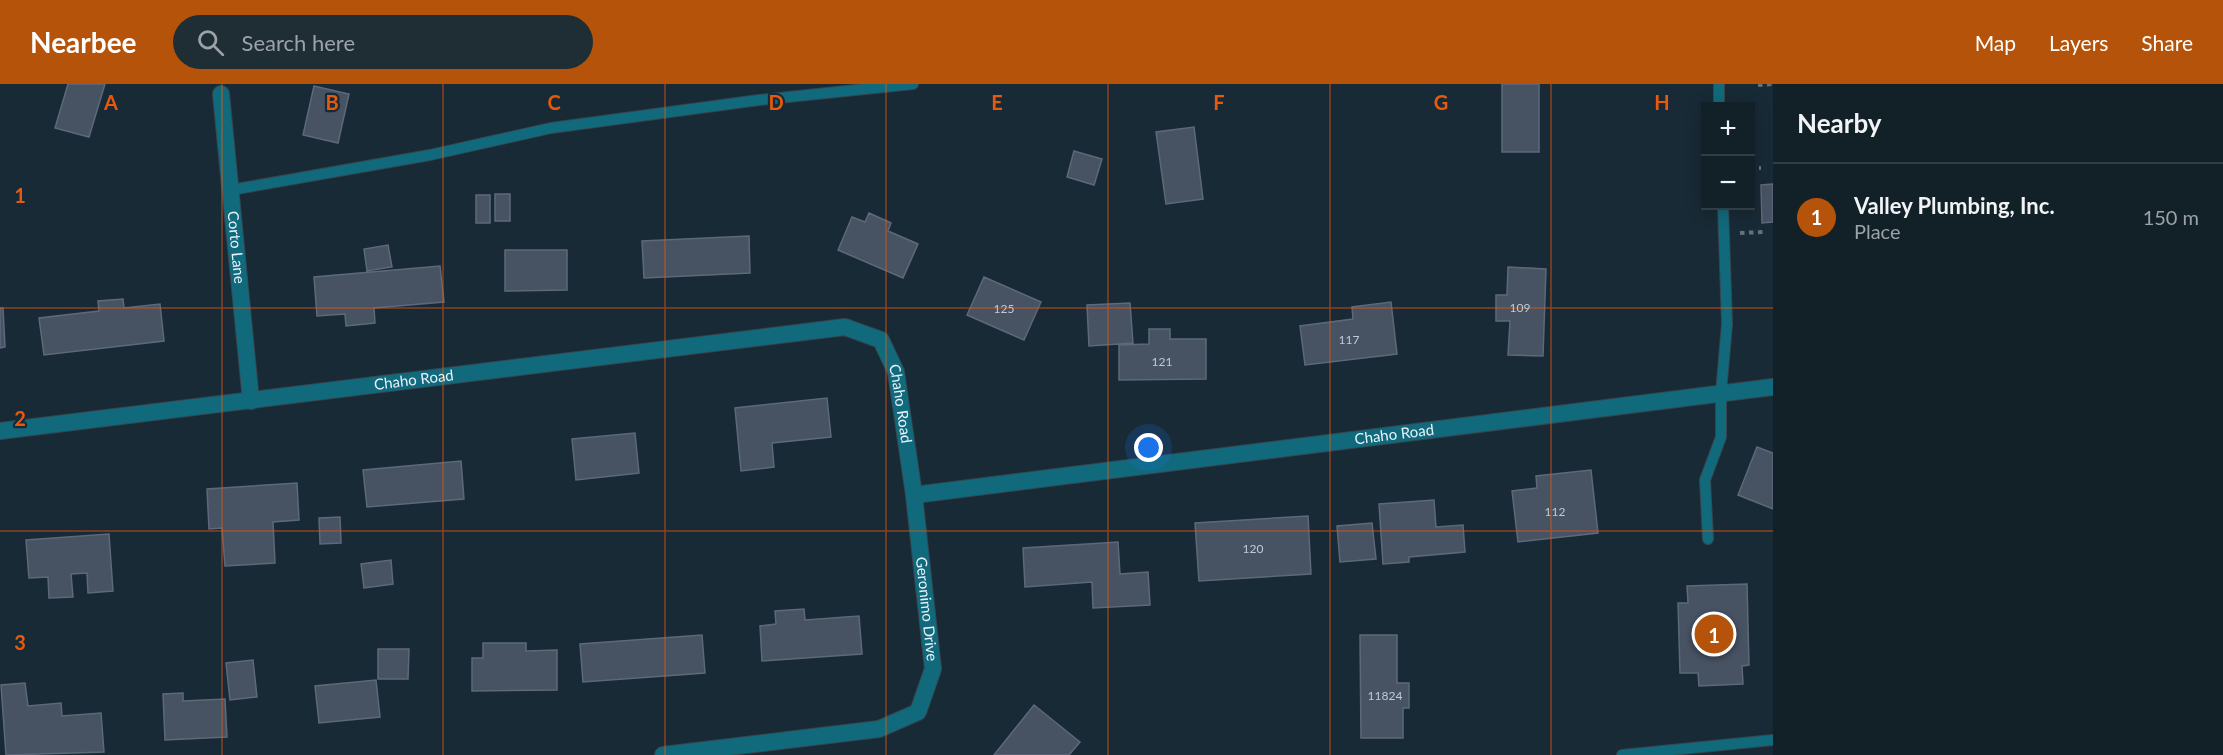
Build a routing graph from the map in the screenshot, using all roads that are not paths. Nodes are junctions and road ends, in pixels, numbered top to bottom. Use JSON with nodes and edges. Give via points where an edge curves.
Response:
{"nodes":[{"id":1,"x":913,"y":84,"type":"edge"},
{"id":2,"x":1719,"y":84,"type":"edge"},
{"id":3,"x":221,"y":94,"type":"dead end"},
{"id":4,"x":1719,"y":102,"type":"edge"},
{"id":5,"x":231,"y":190,"type":"junction"},
{"id":6,"x":1723,"y":210,"type":"edge"},
{"id":7,"x":1773,"y":387,"type":"edge"},
{"id":8,"x":1720,"y":393,"type":"junction"},
{"id":9,"x":250,"y":401,"type":"junction"},
{"id":10,"x":0,"y":431,"type":"edge"},
{"id":11,"x":914,"y":495,"type":"junction"},
{"id":12,"x":1708,"y":539,"type":"dead end"},
{"id":13,"x":1773,"y":740,"type":"edge"},
{"id":14,"x":663,"y":755,"type":"edge"},
{"id":15,"x":1622,"y":755,"type":"edge"}],
"edges":[{"from":1,"to":5,"type":"lane","via":[[551,128],[430,155]]},
{"from":2,"to":4,"type":"lane"},
{"from":3,"to":5,"type":"street","name":"Corto Lane"},
{"from":5,"to":9,"type":"street","name":"Corto Lane"},
{"from":6,"to":8,"type":"lane","via":[[1727,324]]},
{"from":7,"to":8,"type":"street","name":"Chaho Road"},
{"from":8,"to":11,"type":"street","name":"Chaho Road"},
{"from":8,"to":12,"type":"lane","via":[[1721,437],[1705,480]]},
{"from":9,"to":10,"type":"street","name":"Chaho Road"},
{"from":9,"to":11,"type":"street","name":"Chaho Road","via":[[845,327],[881,340],[896,372]]},
{"from":11,"to":14,"type":"street","name":"Geronimo Drive","via":[[933,669],[918,712],[879,729]]},
{"from":13,"to":15,"type":"lane"}]}
